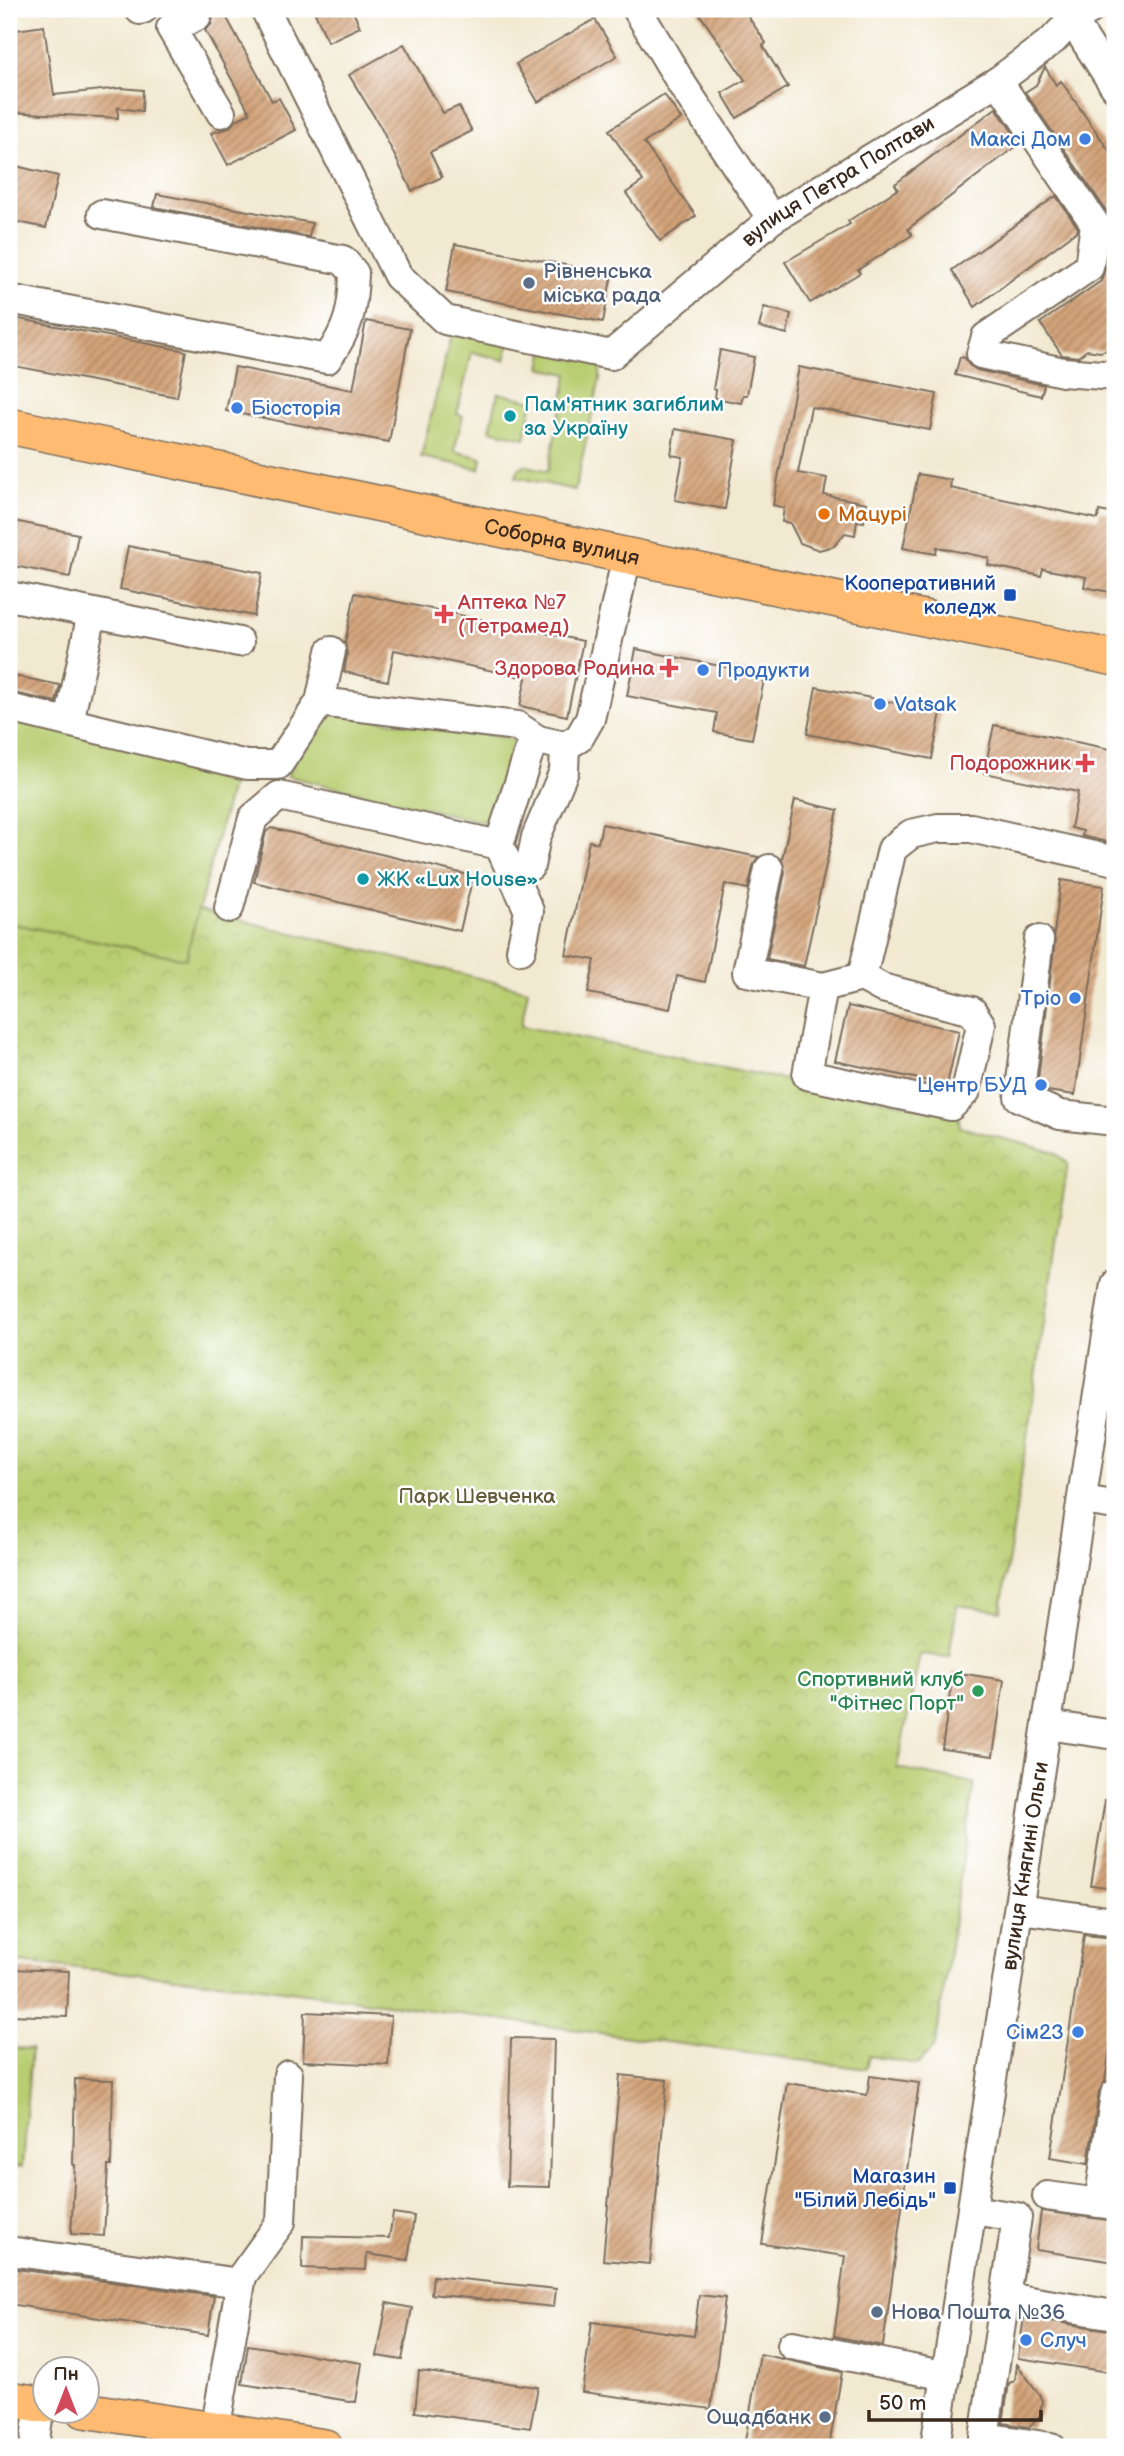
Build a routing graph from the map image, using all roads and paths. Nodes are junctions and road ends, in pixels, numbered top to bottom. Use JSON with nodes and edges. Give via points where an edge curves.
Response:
{"nodes":[{"id":1,"x":265,"y":9,"type":"edge"},
{"id":2,"x":637,"y":9,"type":"edge"},
{"id":3,"x":1076,"y":13,"type":"edge"},
{"id":4,"x":197,"y":16,"type":"dead end"},
{"id":5,"x":998,"y":81,"type":"junction"},
{"id":6,"x":1115,"y":87,"type":"edge"},
{"id":7,"x":221,"y":113,"type":"dead end"},
{"id":8,"x":102,"y":214,"type":"dead end"},
{"id":9,"x":772,"y":219,"type":"junction"},
{"id":10,"x":9,"y":299,"type":"edge"},
{"id":11,"x":1115,"y":376,"type":"edge"},
{"id":12,"x":9,"y":426,"type":"edge"},
{"id":13,"x":627,"y":556,"type":"junction"},
{"id":14,"x":9,"y":597,"type":"edge"},
{"id":15,"x":92,"y":613,"type":"junction"},
{"id":16,"x":239,"y":642,"type":"dead end"},
{"id":17,"x":331,"y":651,"type":"dead end"},
{"id":18,"x":1115,"y":658,"type":"edge"},
{"id":19,"x":320,"y":702,"type":"junction"},
{"id":20,"x":9,"y":708,"type":"edge"},
{"id":21,"x":69,"y":722,"type":"junction"},
{"id":22,"x":538,"y":740,"type":"junction"},
{"id":23,"x":565,"y":746,"type":"junction"},
{"id":24,"x":278,"y":765,"type":"junction"},
{"id":25,"x":279,"y":796,"type":"junction"},
{"id":26,"x":499,"y":845,"type":"junction"},
{"id":27,"x":1115,"y":861,"type":"edge"},
{"id":28,"x":530,"y":866,"type":"dead end"},
{"id":29,"x":769,"y":869,"type":"dead end"},
{"id":30,"x":229,"y":908,"type":"dead end"},
{"id":31,"x":1039,"y":940,"type":"dead end"},
{"id":32,"x":521,"y":950,"type":"dead end"},
{"id":33,"x":862,"y":977,"type":"junction"},
{"id":34,"x":824,"y":987,"type":"junction"},
{"id":35,"x":1115,"y":1121,"type":"edge"},
{"id":36,"x":1115,"y":1284,"type":"edge"},
{"id":37,"x":1082,"y":1500,"type":"junction"},
{"id":38,"x":1115,"y":1505,"type":"edge"},
{"id":39,"x":1047,"y":1725,"type":"junction"},
{"id":40,"x":1115,"y":1735,"type":"edge"},
{"id":41,"x":1019,"y":1909,"type":"junction"},
{"id":42,"x":1115,"y":1922,"type":"edge"},
{"id":43,"x":288,"y":2076,"type":"dead end"},
{"id":44,"x":1115,"y":2094,"type":"edge"},
{"id":45,"x":1047,"y":2196,"type":"dead end"},
{"id":46,"x":1107,"y":2204,"type":"edge"},
{"id":47,"x":971,"y":2210,"type":"junction"},
{"id":48,"x":9,"y":2251,"type":"edge"},
{"id":49,"x":240,"y":2283,"type":"junction"},
{"id":50,"x":1006,"y":2297,"type":"junction"},
{"id":51,"x":1115,"y":2315,"type":"edge"},
{"id":52,"x":954,"y":2332,"type":"junction"},
{"id":53,"x":999,"y":2338,"type":"junction"},
{"id":54,"x":792,"y":2346,"type":"dead end"},
{"id":55,"x":947,"y":2376,"type":"junction"},
{"id":56,"x":102,"y":2413,"type":"edge"},
{"id":57,"x":33,"y":2424,"type":"edge"},
{"id":58,"x":215,"y":2431,"type":"junction"},
{"id":59,"x":34,"y":2447,"type":"edge"},
{"id":60,"x":325,"y":2447,"type":"edge"},
{"id":61,"x":935,"y":2447,"type":"edge"},
{"id":62,"x":1051,"y":2447,"type":"edge"}],
"edges":[{"from":1,"to":9,"type":"street","name":"вулиця Петра Полтави","via":[[398,276],[445,320],[611,355]]},
{"from":2,"to":9,"type":"street"},
{"from":3,"to":5,"type":"street","name":"вулиця Петра Полтави","via":[[1053,40]]},
{"from":3,"to":6,"type":"street"},
{"from":4,"to":7,"type":"street","via":[[171,28]]},
{"from":5,"to":9,"type":"street","name":"вулиця Петра Полтави"},
{"from":5,"to":11,"type":"street","via":[[1096,224],[1089,267],[986,337],[981,354],[1063,372]]},
{"from":8,"to":10,"type":"street","via":[[343,260],[354,273],[353,306],[343,338],[327,359]]},
{"from":12,"to":13,"type":"main road","name":"Соборна вулиця"},
{"from":13,"to":18,"type":"main road","name":"Соборна вулиця"},
{"from":13,"to":23,"type":"street","via":[[590,719],[579,737]]},
{"from":14,"to":15,"type":"street"},
{"from":15,"to":16,"type":"street"},
{"from":15,"to":21,"type":"street"},
{"from":17,"to":19,"type":"street"},
{"from":19,"to":22,"type":"street","via":[[517,726]]},
{"from":19,"to":24,"type":"street"},
{"from":20,"to":21,"type":"street"},
{"from":21,"to":24,"type":"street","via":[[247,765]]},
{"from":22,"to":23,"type":"street"},
{"from":22,"to":26,"type":"street","via":[[529,752]]},
{"from":23,"to":28,"type":"street","via":[[564,771],[536,837]]},
{"from":24,"to":25,"type":"street"},
{"from":25,"to":26,"type":"street"},
{"from":25,"to":30,"type":"street","via":[[253,818]]},
{"from":26,"to":32,"type":"street","via":[[529,911]]},
{"from":27,"to":33,"type":"street","via":[[971,828],[911,834],[892,849]]},
{"from":29,"to":34,"type":"street","via":[[747,972]]},
{"from":31,"to":35,"type":"street","via":[[1019,1097],[1060,1115]]},
{"from":33,"to":34,"type":"street"},
{"from":33,"to":34,"type":"street","via":[[883,988],[972,1011],[981,1025],[977,1051],[966,1091],[951,1106],[807,1075]]},
{"from":36,"to":37,"type":"street","name":"вулиця Княгині Ольги"},
{"from":37,"to":38,"type":"street"},
{"from":37,"to":39,"type":"street","name":"вулиця Княгині Ольги"},
{"from":39,"to":40,"type":"street"},
{"from":39,"to":41,"type":"street","name":"вулиця Княгині Ольги"},
{"from":41,"to":42,"type":"street"},
{"from":41,"to":47,"type":"street","name":"вулиця Княгині Ольги"},
{"from":43,"to":49,"type":"street","via":[[281,2222]]},
{"from":44,"to":46,"type":"street"},
{"from":45,"to":46,"type":"street"},
{"from":47,"to":50,"type":"street","via":[[1017,2217]]},
{"from":47,"to":52,"type":"street","name":"вулиця Княгині Ольги"},
{"from":48,"to":49,"type":"street"},
{"from":49,"to":58,"type":"street"},
{"from":50,"to":51,"type":"street"},
{"from":50,"to":53,"type":"street"},
{"from":52,"to":53,"type":"street"},
{"from":52,"to":55,"type":"street","name":"вулиця Княгині Ольги"},
{"from":53,"to":62,"type":"street","via":[[984,2437]]},
{"from":54,"to":55,"type":"street"},
{"from":55,"to":61,"type":"street","name":"вулиця Княгині Ольги"},
{"from":56,"to":58,"type":"main road"},
{"from":57,"to":59,"type":"street"},
{"from":58,"to":60,"type":"main road"}]}
